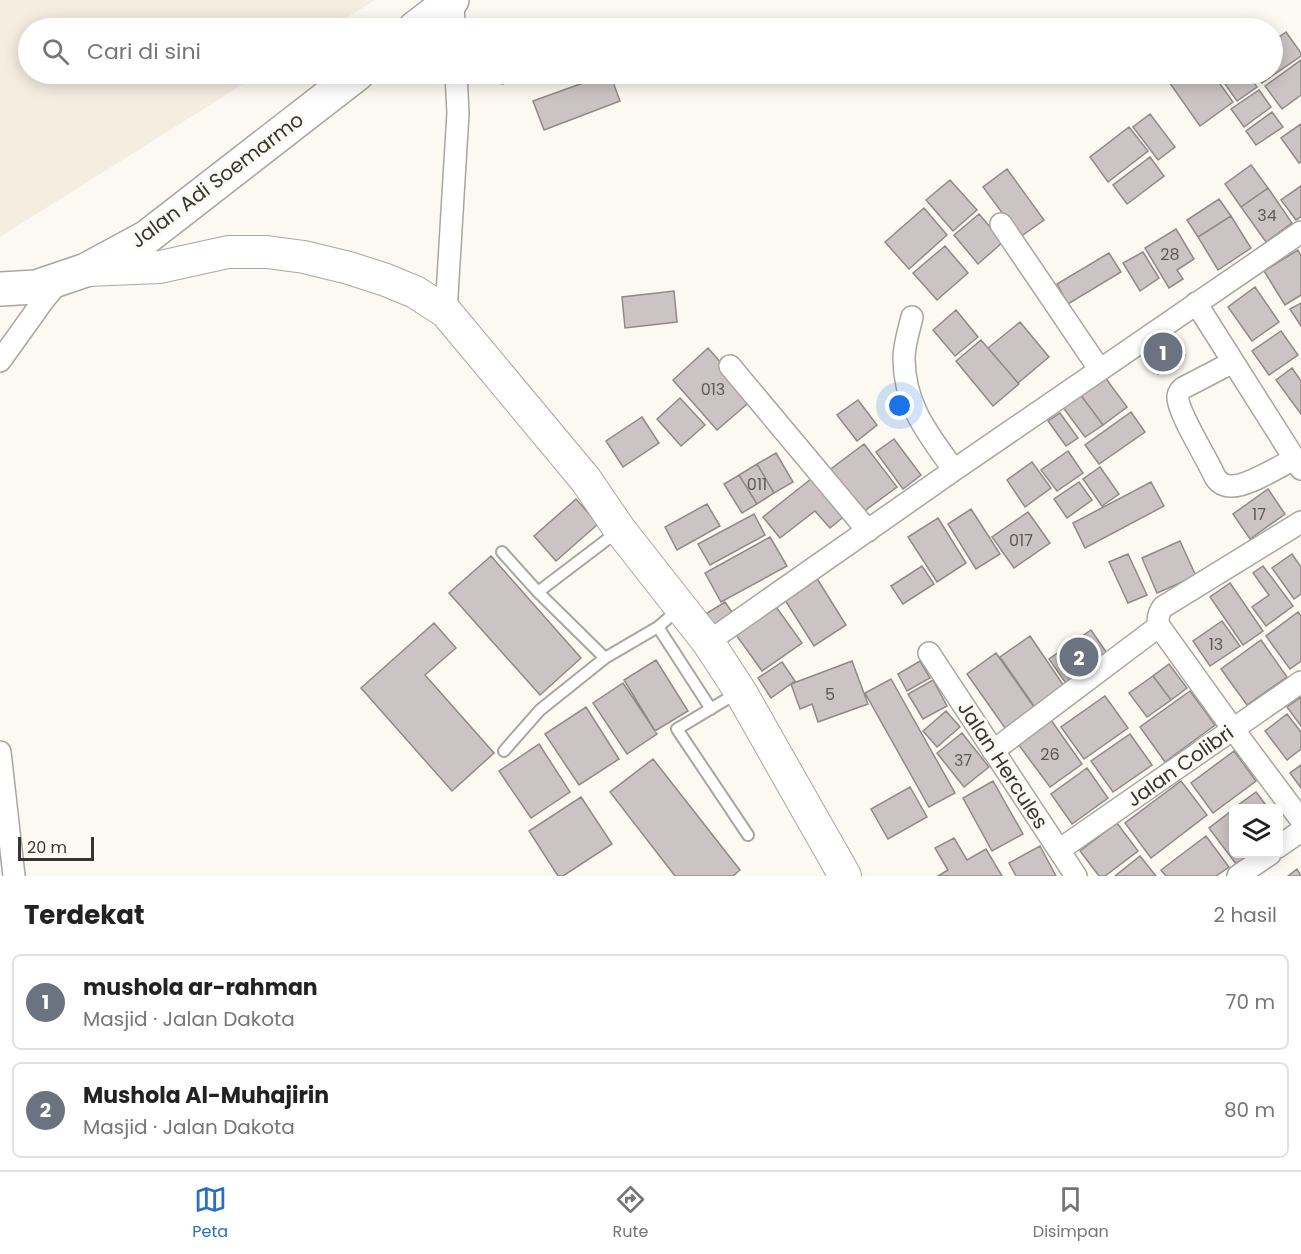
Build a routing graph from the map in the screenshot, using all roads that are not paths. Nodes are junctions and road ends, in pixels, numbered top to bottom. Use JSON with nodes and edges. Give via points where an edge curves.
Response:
{"nodes":[{"id":1,"x":452,"y":0,"type":"edge"},
{"id":2,"x":428,"y":18,"type":"edge"},
{"id":3,"x":453,"y":18,"type":"edge"},
{"id":4,"x":344,"y":84,"type":"edge"},
{"id":5,"x":457,"y":84,"type":"edge"},
{"id":6,"x":1001,"y":224,"type":"dead end"},
{"id":7,"x":1301,"y":232,"type":"edge"},
{"id":8,"x":74,"y":274,"type":"junction"},
{"id":9,"x":0,"y":289,"type":"edge"},
{"id":10,"x":1196,"y":303,"type":"junction"},
{"id":11,"x":446,"y":312,"type":"junction"},
{"id":12,"x":912,"y":317,"type":"dead end"},
{"id":13,"x":0,"y":362,"type":"edge"},
{"id":14,"x":1233,"y":363,"type":"junction"},
{"id":15,"x":730,"y":366,"type":"dead end"},
{"id":16,"x":1100,"y":370,"type":"junction"},
{"id":17,"x":1298,"y":464,"type":"edge"},
{"id":18,"x":954,"y":470,"type":"junction"},
{"id":19,"x":1301,"y":522,"type":"edge"},
{"id":20,"x":620,"y":530,"type":"junction"},
{"id":21,"x":868,"y":531,"type":"junction"},
{"id":22,"x":502,"y":552,"type":"dead end"},
{"id":23,"x":538,"y":592,"type":"junction"},
{"id":24,"x":669,"y":617,"type":"junction"},
{"id":25,"x":1159,"y":626,"type":"junction"},
{"id":26,"x":708,"y":642,"type":"junction"},
{"id":27,"x":929,"y":653,"type":"dead end"},
{"id":28,"x":605,"y":658,"type":"junction"},
{"id":29,"x":1301,"y":682,"type":"edge"},
{"id":30,"x":740,"y":691,"type":"junction"},
{"id":31,"x":711,"y":709,"type":"junction"},
{"id":32,"x":1233,"y":729,"type":"junction"},
{"id":33,"x":993,"y":751,"type":"junction"},
{"id":34,"x":0,"y":752,"type":"edge"},
{"id":35,"x":504,"y":752,"type":"dead end"},
{"id":36,"x":1300,"y":832,"type":"edge"},
{"id":37,"x":748,"y":835,"type":"dead end"},
{"id":38,"x":1283,"y":844,"type":"edge"},
{"id":39,"x":1059,"y":850,"type":"junction"},
{"id":40,"x":1264,"y":858,"type":"edge"},
{"id":41,"x":14,"y":876,"type":"edge"},
{"id":42,"x":845,"y":876,"type":"edge"},
{"id":43,"x":1076,"y":876,"type":"edge"},
{"id":44,"x":1238,"y":876,"type":"edge"}],
"edges":[{"from":1,"to":2,"type":"highway"},
{"from":1,"to":3,"type":"street"},
{"from":4,"to":8,"type":"highway","name":"Jalan Adi Soemarmo","via":[[147,237]]},
{"from":5,"to":11,"type":"street"},
{"from":6,"to":16,"type":"street"},
{"from":7,"to":10,"type":"street"},
{"from":8,"to":9,"type":"highway","name":"Jalan Adi Soemarmo","via":[[36,287]]},
{"from":8,"to":11,"type":"main road","via":[[160,267],[228,252],[267,252],[304,257],[386,280],[415,292]]},
{"from":8,"to":13,"type":"street","via":[[43,301]]},
{"from":10,"to":14,"type":"street"},
{"from":10,"to":16,"type":"street"},
{"from":11,"to":20,"type":"main road","via":[[586,480]]},
{"from":12,"to":18,"type":"street","via":[[904,356],[912,403]]},
{"from":14,"to":17,"type":"street"},
{"from":14,"to":17,"type":"street","via":[[1183,388],[1178,396],[1181,410],[1215,477],[1223,484],[1237,486]]},
{"from":15,"to":21,"type":"street"},
{"from":16,"to":18,"type":"street"},
{"from":18,"to":21,"type":"street"},
{"from":19,"to":25,"type":"street","via":[[1163,607],[1157,620]]},
{"from":20,"to":23,"type":"lane"},
{"from":20,"to":24,"type":"main road"},
{"from":21,"to":26,"type":"street"},
{"from":22,"to":23,"type":"lane"},
{"from":23,"to":28,"type":"lane"},
{"from":24,"to":26,"type":"main road"},
{"from":24,"to":28,"type":"lane"},
{"from":24,"to":31,"type":"lane"},
{"from":25,"to":32,"type":"street"},
{"from":25,"to":33,"type":"street"},
{"from":26,"to":30,"type":"main road"},
{"from":27,"to":33,"type":"street","name":"Jalan Hercules"},
{"from":28,"to":35,"type":"lane","via":[[540,710]]},
{"from":29,"to":32,"type":"street","name":"Jalan Colibri"},
{"from":30,"to":31,"type":"lane"},
{"from":30,"to":42,"type":"main road"},
{"from":31,"to":37,"type":"lane","via":[[677,729]]},
{"from":32,"to":36,"type":"street"},
{"from":32,"to":39,"type":"street","name":"Jalan Colibri"},
{"from":33,"to":39,"type":"street","name":"Jalan Hercules"},
{"from":34,"to":41,"type":"street"},
{"from":36,"to":38,"type":"street"},
{"from":39,"to":43,"type":"street","name":"Jalan Hercules"},
{"from":40,"to":44,"type":"street"}]}
